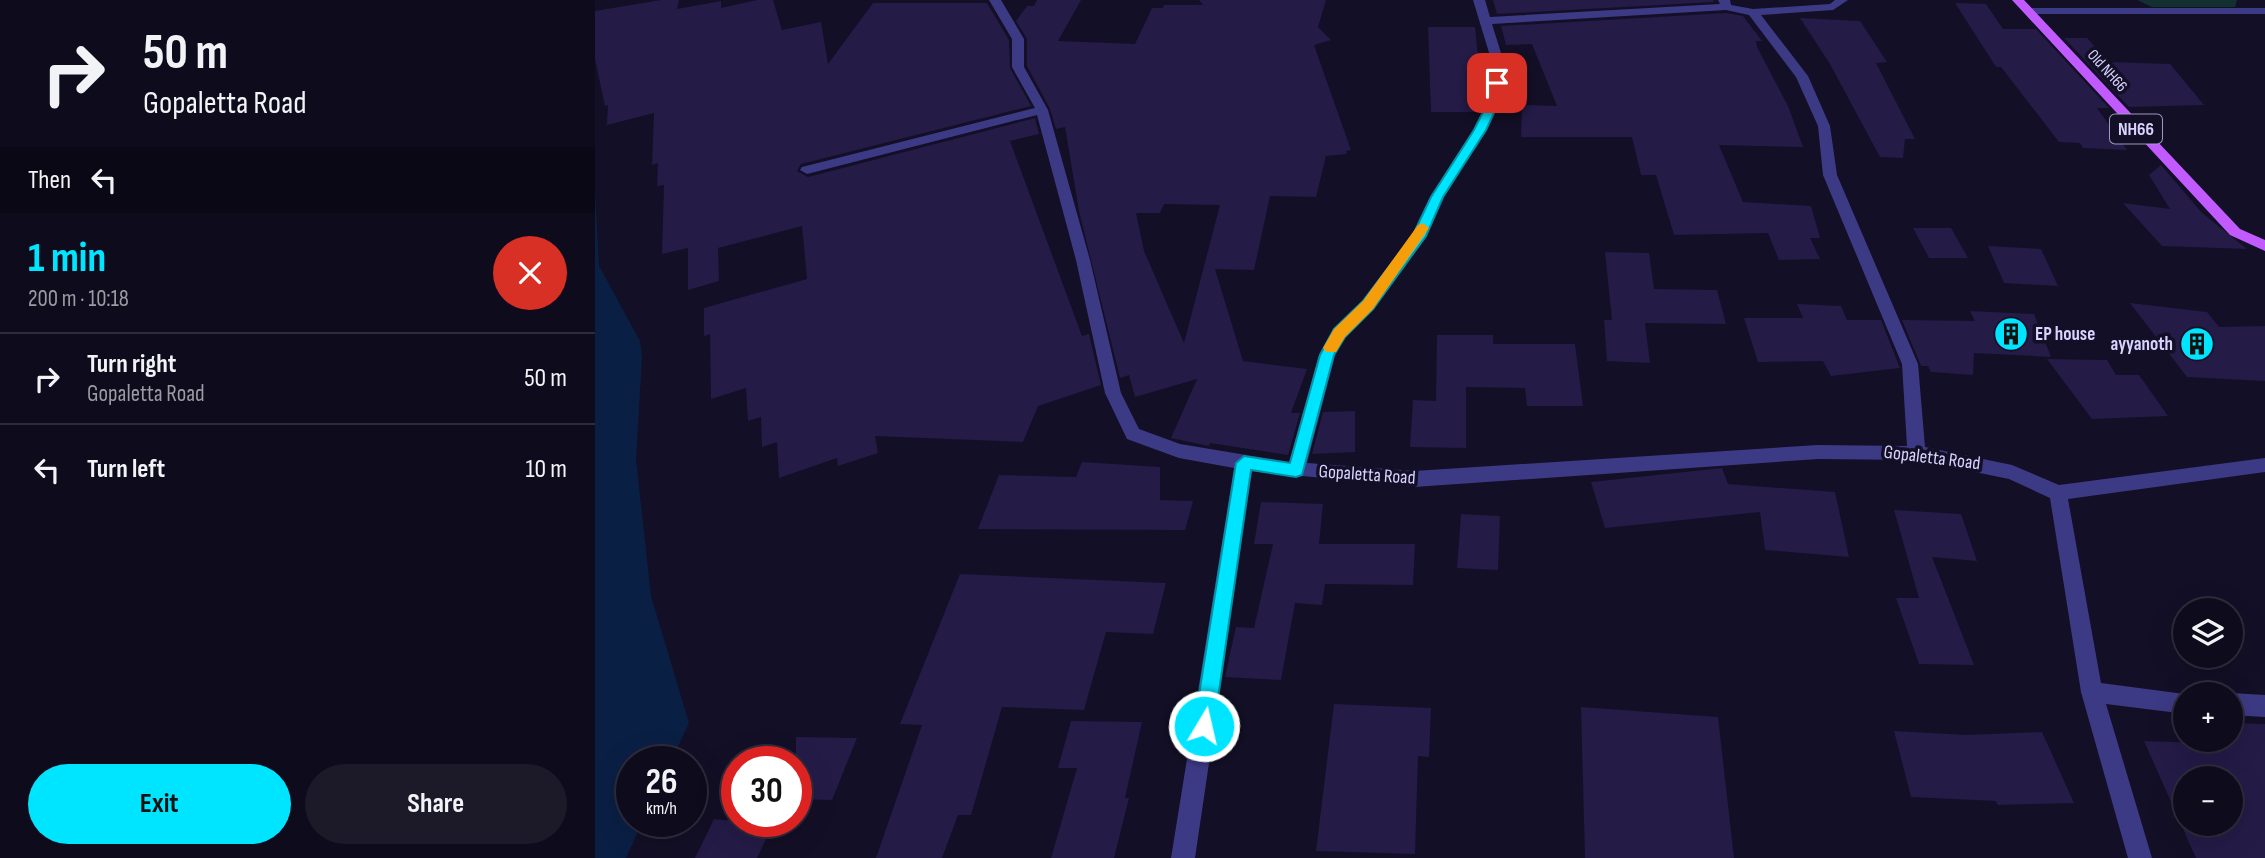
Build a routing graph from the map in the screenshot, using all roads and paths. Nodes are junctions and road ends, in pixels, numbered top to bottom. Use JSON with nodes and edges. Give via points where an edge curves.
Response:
{"nodes":[{"id":1,"x":995,"y":0,"type":"edge"},
{"id":2,"x":1479,"y":0,"type":"edge"},
{"id":3,"x":1842,"y":0,"type":"edge"},
{"id":4,"x":2018,"y":0,"type":"edge"},
{"id":5,"x":1725,"y":3,"type":"edge"},
{"id":6,"x":2030,"y":11,"type":"junction"},
{"id":7,"x":2265,"y":11,"type":"edge"},
{"id":8,"x":1753,"y":12,"type":"junction"},
{"id":9,"x":1484,"y":21,"type":"junction"},
{"id":10,"x":1042,"y":110,"type":"junction"},
{"id":11,"x":807,"y":170,"type":"dead end"},
{"id":12,"x":2265,"y":246,"type":"edge"},
{"id":13,"x":1916,"y":453,"type":"junction"},
{"id":14,"x":1244,"y":463,"type":"junction"},
{"id":15,"x":2265,"y":466,"type":"edge"},
{"id":16,"x":1296,"y":470,"type":"junction"},
{"id":17,"x":2058,"y":494,"type":"junction"},
{"id":18,"x":2092,"y":692,"type":"junction"},
{"id":19,"x":2173,"y":701,"type":"edge"},
{"id":20,"x":2243,"y":705,"type":"edge"},
{"id":21,"x":2265,"y":706,"type":"edge"},
{"id":22,"x":1183,"y":858,"type":"edge"},
{"id":23,"x":2140,"y":858,"type":"edge"}],
"edges":[{"from":1,"to":10,"type":"street","name":"Gopaletta Road","via":[[1018,39],[1019,67]]},
{"from":2,"to":9,"type":"street"},
{"from":3,"to":8,"type":"street","via":[[1833,7]]},
{"from":4,"to":6,"type":"main road","name":"Old NH66","number":"NH66"},
{"from":5,"to":8,"type":"street"},
{"from":5,"to":9,"type":"street"},
{"from":6,"to":7,"type":"street"},
{"from":6,"to":12,"type":"main road","name":"Old NH66","number":"NH66","via":[[2235,232]]},
{"from":8,"to":13,"type":"street","via":[[1802,75],[1824,126],[1830,175],[1910,363]]},
{"from":9,"to":16,"type":"street","via":[[1500,68],[1496,98],[1419,236],[1368,305],[1339,333],[1327,355]]},
{"from":10,"to":11,"type":"street"},
{"from":10,"to":14,"type":"street","name":"Gopaletta Road","via":[[1113,393],[1133,434],[1179,451]]},
{"from":13,"to":16,"type":"street","name":"Gopaletta Road","via":[[1818,452],[1414,479]]},
{"from":13,"to":17,"type":"street","name":"Gopaletta Road","via":[[2012,472]]},
{"from":14,"to":16,"type":"street","name":"Gopaletta Road"},
{"from":14,"to":22,"type":"street"},
{"from":15,"to":17,"type":"street"},
{"from":17,"to":18,"type":"street"},
{"from":18,"to":19,"type":"street"},
{"from":18,"to":23,"type":"street"},
{"from":20,"to":21,"type":"street"}]}
